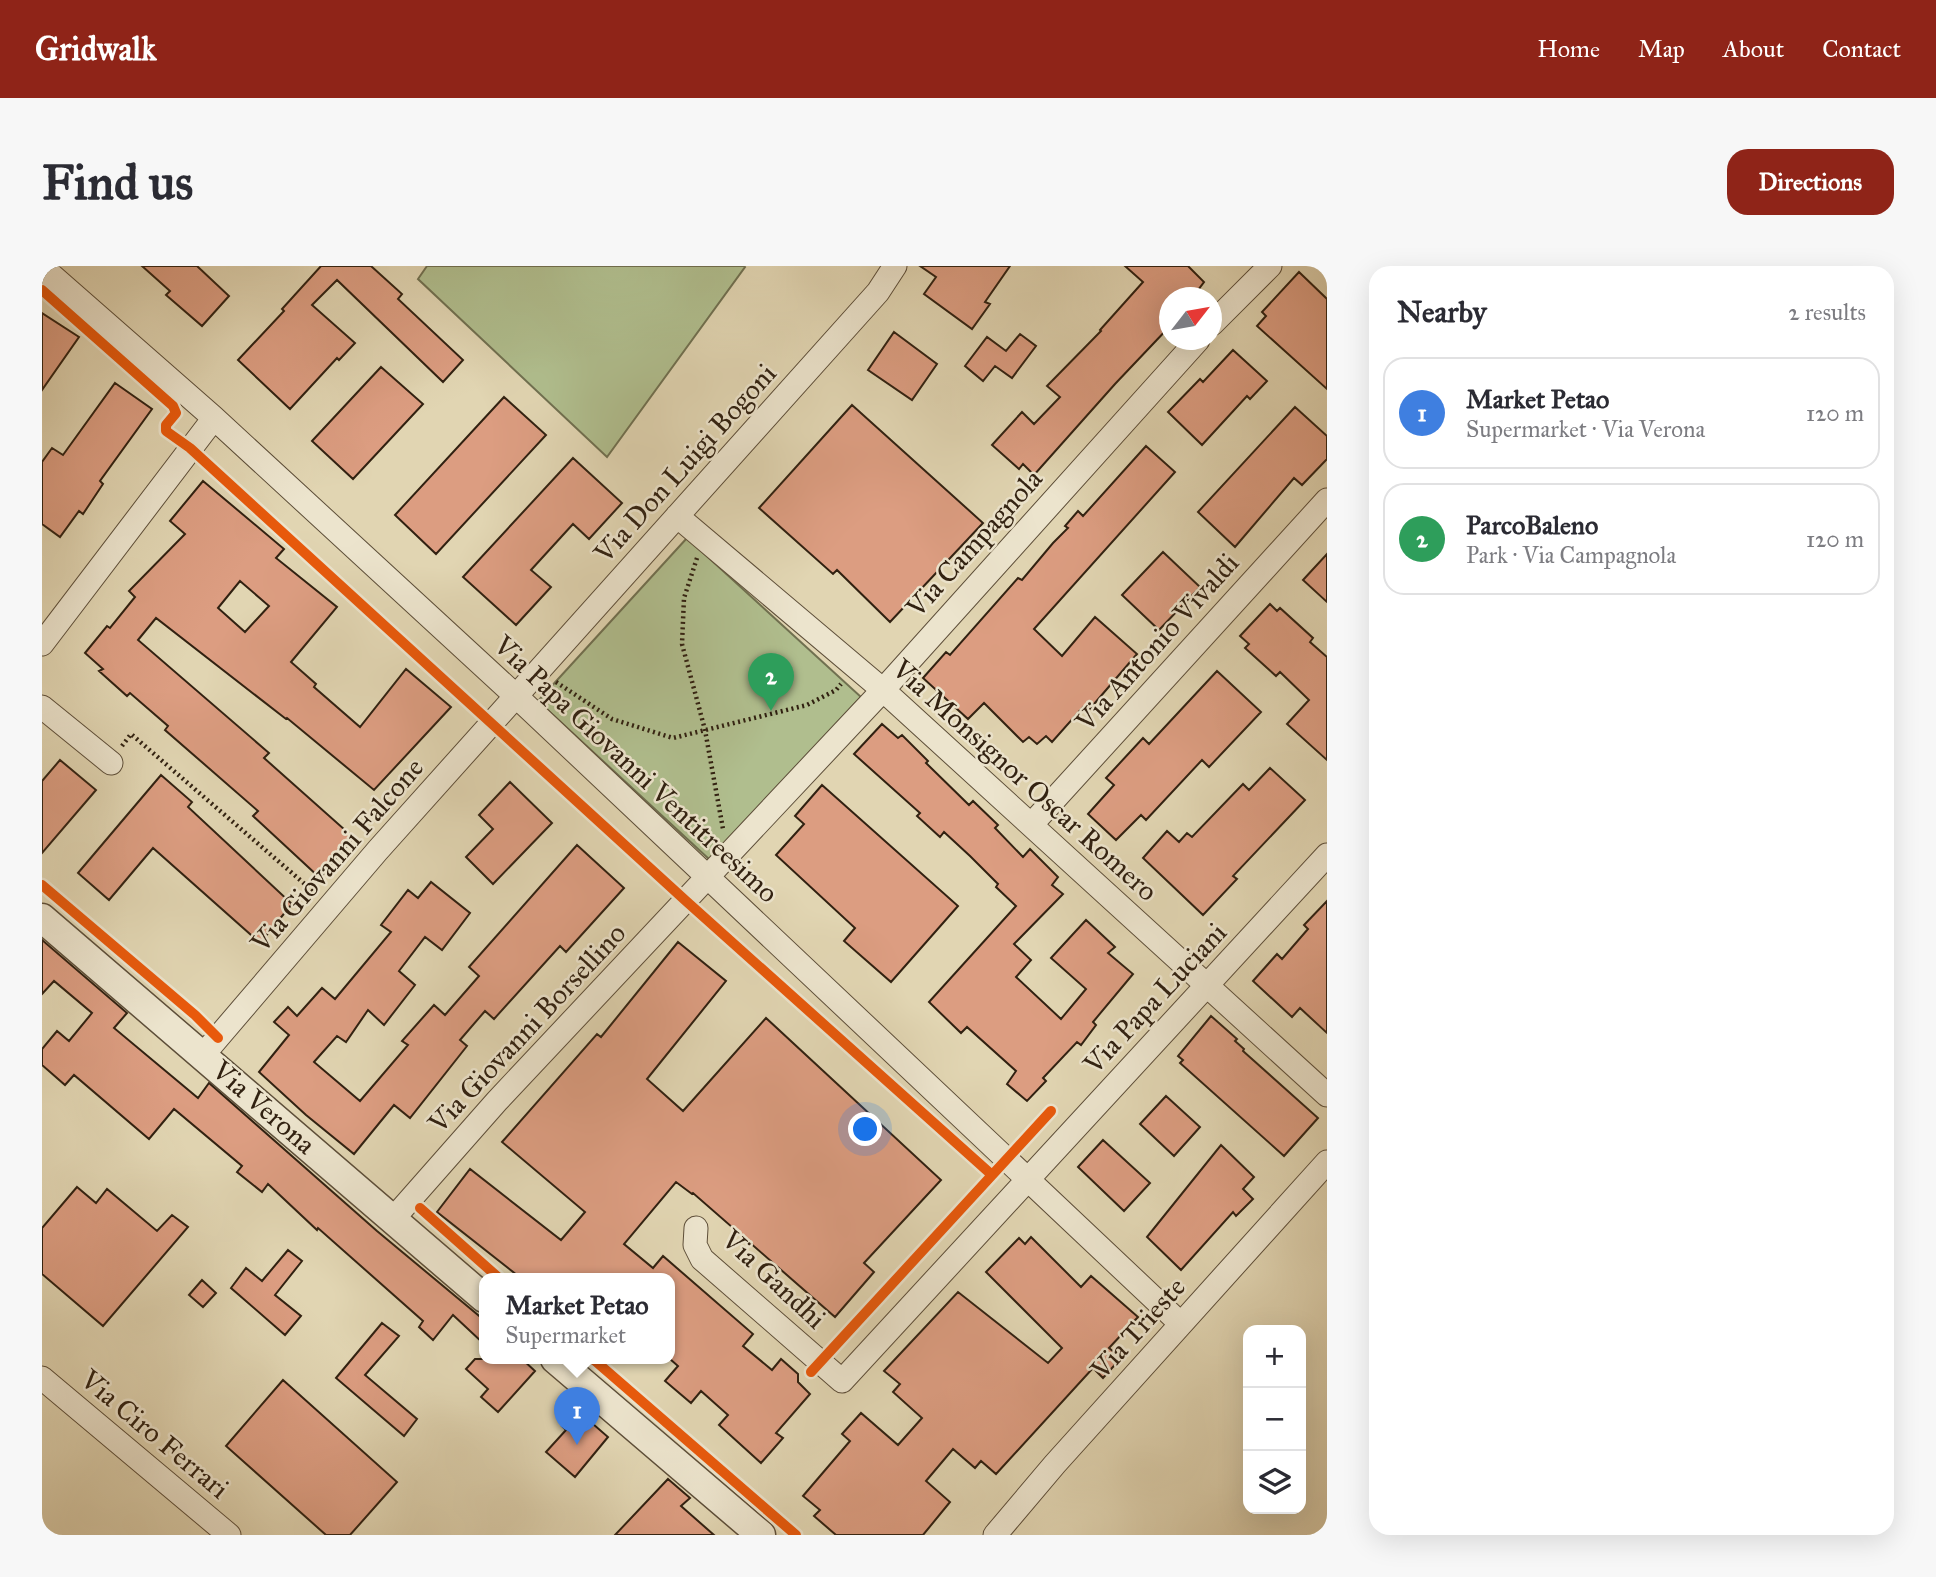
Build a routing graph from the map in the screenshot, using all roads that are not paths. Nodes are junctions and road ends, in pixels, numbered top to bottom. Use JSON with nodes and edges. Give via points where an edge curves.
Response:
{"nodes":[{"id":1,"x":895,"y":266,"type":"edge"},
{"id":2,"x":1270,"y":266,"type":"edge"},
{"id":3,"x":42,"y":267,"type":"edge"},
{"id":4,"x":1222,"y":314,"type":"edge"},
{"id":5,"x":1189,"y":350,"type":"edge"},
{"id":6,"x":214,"y":418,"type":"junction"},
{"id":7,"x":1327,"y":499,"type":"edge"},
{"id":8,"x":677,"y":516,"type":"junction"},
{"id":9,"x":42,"y":644,"type":"edge"},
{"id":10,"x":883,"y":690,"type":"junction"},
{"id":11,"x":517,"y":697,"type":"junction"},
{"id":12,"x":42,"y":707,"type":"edge"},
{"id":13,"x":111,"y":763,"type":"road end"},
{"id":14,"x":1031,"y":825,"type":"junction"},
{"id":15,"x":1327,"y":855,"type":"edge"},
{"id":16,"x":708,"y":878,"type":"junction"},
{"id":17,"x":42,"y":918,"type":"edge"},
{"id":18,"x":1208,"y":985,"type":"junction"},
{"id":19,"x":203,"y":1055,"type":"junction"},
{"id":20,"x":1327,"y":1095,"type":"edge"},
{"id":21,"x":1327,"y":1162,"type":"edge"},
{"id":22,"x":1028,"y":1181,"type":"junction"},
{"id":23,"x":393,"y":1219,"type":"junction"},
{"id":24,"x":696,"y":1228,"type":"dead end"},
{"id":25,"x":479,"y":1294,"type":"edge"},
{"id":26,"x":1181,"y":1324,"type":"junction"},
{"id":27,"x":561,"y":1364,"type":"edge"},
{"id":28,"x":42,"y":1378,"type":"edge"},
{"id":29,"x":229,"y":1535,"type":"edge"},
{"id":30,"x":761,"y":1535,"type":"edge"},
{"id":31,"x":995,"y":1535,"type":"edge"}],
"edges":[{"from":1,"to":8,"type":"street","name":"Via Don Luigi Bogoni","via":[[878,292]]},
{"from":2,"to":4,"type":"street"},
{"from":3,"to":6,"type":"street","name":"Via Papa Giovanni Ventitreesimo"},
{"from":5,"to":10,"type":"street","name":"Via Campagnola"},
{"from":6,"to":9,"type":"street"},
{"from":6,"to":11,"type":"street","name":"Via Papa Giovanni Ventitreesimo"},
{"from":7,"to":14,"type":"street","name":"Via Antonio Vivaldi"},
{"from":8,"to":10,"type":"street","name":"Via Monsignor Oscar Romero"},
{"from":8,"to":11,"type":"street","name":"Via Don Luigi Bogoni"},
{"from":10,"to":14,"type":"street","name":"Via Monsignor Oscar Romero"},
{"from":10,"to":16,"type":"street","name":"Via Campagnola"},
{"from":11,"to":16,"type":"street","name":"Via Papa Giovanni Ventitreesimo"},
{"from":11,"to":19,"type":"street","name":"Via Giovanni Falcone"},
{"from":12,"to":13,"type":"street"},
{"from":14,"to":18,"type":"street","name":"Via Monsignor Oscar Romero"},
{"from":15,"to":18,"type":"street","name":"Via Papa Luciani"},
{"from":16,"to":22,"type":"street","name":"Via Papa Giovanni Ventitreesimo"},
{"from":16,"to":23,"type":"street","name":"Via Giovanni Borsellino","via":[[497,1101]]},
{"from":17,"to":19,"type":"street","name":"Via Verona"},
{"from":18,"to":20,"type":"street","name":"Via Monsignor Oscar Romero"},
{"from":18,"to":22,"type":"street","name":"Via Papa Luciani"},
{"from":19,"to":23,"type":"street","name":"Via Verona"},
{"from":21,"to":26,"type":"street","name":"Via Trieste"},
{"from":22,"to":24,"type":"street","name":"Via Gandhi","via":[[842,1381],[702,1259],[695,1245]]},
{"from":22,"to":26,"type":"street","name":"Via Papa Giovanni Ventitreesimo"},
{"from":23,"to":25,"type":"street","name":"Via Verona"},
{"from":26,"to":31,"type":"street","name":"Via Trieste"},
{"from":27,"to":30,"type":"street"},
{"from":28,"to":29,"type":"street","name":"Via Ciro Ferrari"}]}
